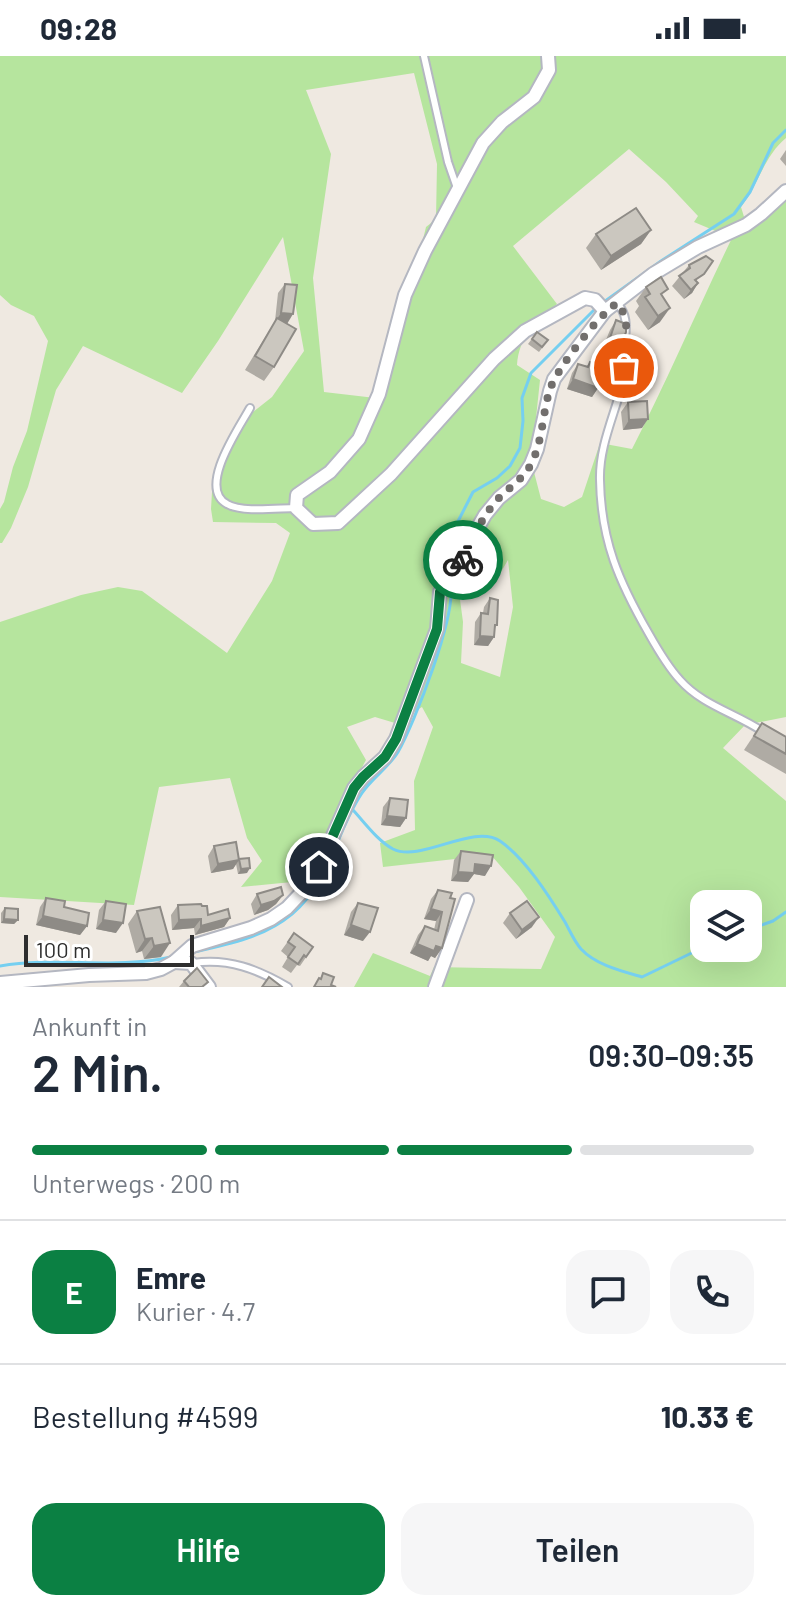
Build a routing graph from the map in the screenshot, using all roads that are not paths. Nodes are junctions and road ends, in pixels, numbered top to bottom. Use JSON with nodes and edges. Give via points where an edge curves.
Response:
{"nodes":[{"id":1,"x":424,"y":56,"type":"edge"},
{"id":2,"x":548,"y":56,"type":"edge"},
{"id":3,"x":457,"y":189,"type":"junction"},
{"id":4,"x":786,"y":191,"type":"edge"},
{"id":5,"x":617,"y":303,"type":"junction"},
{"id":6,"x":601,"y":306,"type":"junction"},
{"id":7,"x":250,"y":408,"type":"dead end"},
{"id":8,"x":296,"y":508,"type":"junction"},
{"id":9,"x":774,"y":739,"type":"edge"},
{"id":10,"x":467,"y":900,"type":"dead end"},
{"id":11,"x":182,"y":959,"type":"junction"},
{"id":12,"x":0,"y":983,"type":"edge"},
{"id":13,"x":209,"y":987,"type":"edge"},
{"id":14,"x":288,"y":987,"type":"edge"},
{"id":15,"x":435,"y":987,"type":"edge"}],
"edges":[{"from":1,"to":3,"type":"lane"},
{"from":2,"to":3,"type":"street","via":[[549,70],[534,97],[483,143]]},
{"from":3,"to":8,"type":"street","via":[[405,295],[379,394],[359,439],[330,472],[297,495]]},
{"from":4,"to":5,"type":"street","via":[[746,225],[653,274]]},
{"from":5,"to":6,"type":"street"},
{"from":5,"to":9,"type":"lane","via":[[626,317],[624,368],[600,477],[613,561],[632,604],[679,679],[696,696]]},
{"from":6,"to":8,"type":"street","via":[[585,298],[525,331],[338,523],[313,524]]},
{"from":6,"to":11,"type":"street","via":[[554,379],[531,464],[485,515],[457,573],[440,592],[437,629],[396,739],[354,788],[319,867],[303,891],[271,919],[192,946]]},
{"from":7,"to":8,"type":"lane","via":[[218,470],[218,496],[242,508]]},
{"from":10,"to":15,"type":"street"},
{"from":11,"to":12,"type":"street","via":[[146,973]]},
{"from":11,"to":13,"type":"street"},
{"from":11,"to":14,"type":"lane","via":[[244,966]]}]}
